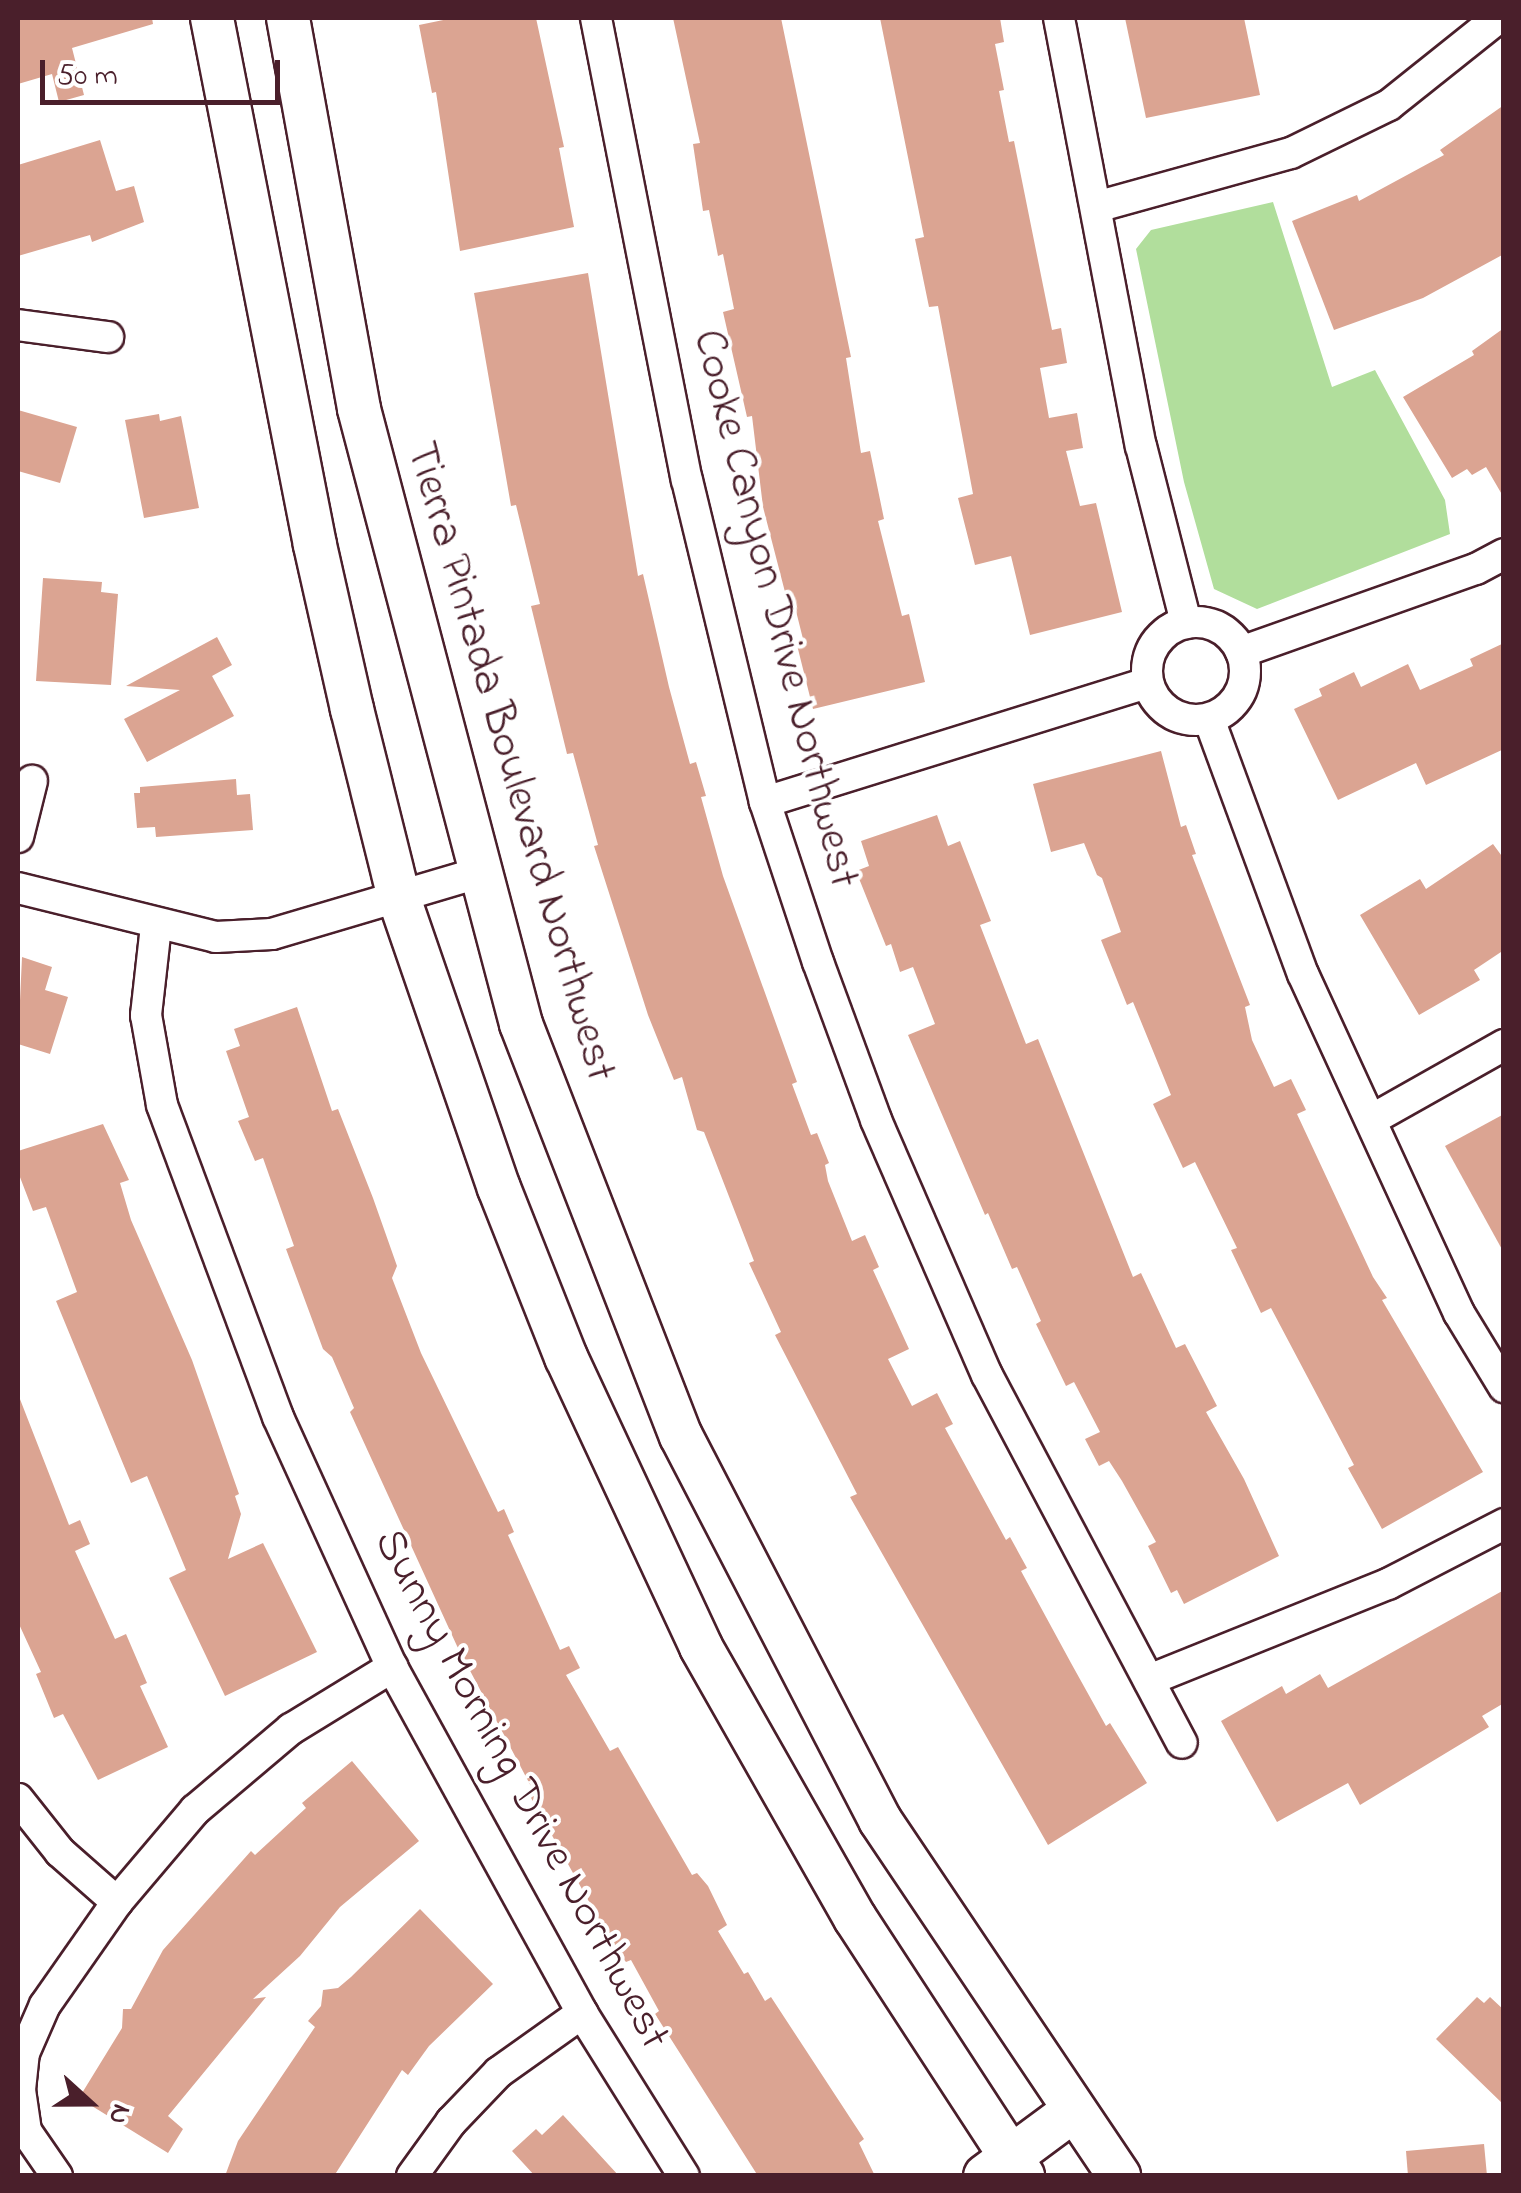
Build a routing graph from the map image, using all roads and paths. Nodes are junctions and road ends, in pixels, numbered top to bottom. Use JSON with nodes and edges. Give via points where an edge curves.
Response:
{"nodes":[{"id":1,"x":212,"y":18,"type":"edge"},
{"id":2,"x":288,"y":18,"type":"edge"},
{"id":3,"x":596,"y":18,"type":"edge"},
{"id":4,"x":1059,"y":18,"type":"edge"},
{"id":5,"x":1498,"y":18,"type":"edge"},
{"id":6,"x":1096,"y":207,"type":"junction"},
{"id":7,"x":18,"y":325,"type":"edge"},
{"id":8,"x":108,"y":336,"type":"dead end"},
{"id":9,"x":1504,"y":554,"type":"edge"},
{"id":10,"x":1186,"y":623,"type":"junction"},
{"id":11,"x":1241,"y":652,"type":"junction"},
{"id":12,"x":1148,"y":682,"type":"junction"},
{"id":13,"x":1209,"y":719,"type":"junction"},
{"id":14,"x":32,"y":781,"type":"dead end"},
{"id":15,"x":765,"y":802,"type":"junction"},
{"id":16,"x":18,"y":838,"type":"edge"},
{"id":17,"x":481,"y":872,"type":"junction"},
{"id":18,"x":18,"y":888,"type":"edge"},
{"id":19,"x":399,"y":898,"type":"junction"},
{"id":20,"x":156,"y":926,"type":"junction"},
{"id":21,"x":1504,"y":1045,"type":"edge"},
{"id":22,"x":1371,"y":1120,"type":"junction"},
{"id":23,"x":1504,"y":1387,"type":"edge"},
{"id":24,"x":1504,"y":1524,"type":"edge"},
{"id":25,"x":392,"y":1667,"type":"junction"},
{"id":26,"x":1149,"y":1680,"type":"junction"},
{"id":27,"x":1182,"y":1743,"type":"dead end"},
{"id":28,"x":18,"y":1799,"type":"edge"},
{"id":29,"x":117,"y":1902,"type":"junction"},
{"id":30,"x":582,"y":2013,"type":"junction"},
{"id":31,"x":1073,"y":2111,"type":"junction"},
{"id":32,"x":1006,"y":2169,"type":"edge"},
{"id":33,"x":1098,"y":2169,"type":"edge"},
{"id":34,"x":57,"y":2176,"type":"edge"},
{"id":35,"x":412,"y":2176,"type":"edge"},
{"id":36,"x":684,"y":2176,"type":"edge"}],
"edges":[{"from":1,"to":19,"type":"main road","via":[[315,546]]},
{"from":2,"to":17,"type":"main road","name":"Tierra Pintada Boulevard Northwest","via":[[359,409]]},
{"from":3,"to":15,"type":"street","name":"Cooke Canyon Drive Northwest","via":[[688,480]]},
{"from":4,"to":6,"type":"street"},
{"from":5,"to":6,"type":"street","via":[[1389,105],[1292,153]]},
{"from":6,"to":10,"type":"street","via":[[1142,446]]},
{"from":7,"to":8,"type":"street"},
{"from":9,"to":11,"type":"street","via":[[1476,570]]},
{"from":10,"to":11,"type":"street","via":[[1219,628]]},
{"from":10,"to":12,"type":"street","via":[[1159,638],[1146,667]]},
{"from":11,"to":13,"type":"street","via":[[1243,685],[1236,700]]},
{"from":12,"to":13,"type":"street","via":[[1178,718]]},
{"from":12,"to":15,"type":"street"},
{"from":13,"to":22,"type":"street","via":[[1303,974]]},
{"from":14,"to":16,"type":"street"},
{"from":15,"to":26,"type":"street","name":"Cooke Canyon Drive Northwest","via":[[876,1120],[955,1302]]},
{"from":17,"to":19,"type":"street"},
{"from":17,"to":31,"type":"main road","name":"Tierra Pintada Boulevard Northwest","via":[[521,1024],[682,1436],[880,1820]]},
{"from":18,"to":20,"type":"street"},
{"from":19,"to":20,"type":"street","via":[[272,934],[216,937]]},
{"from":19,"to":32,"type":"main road","via":[[499,1188],[629,1500],[775,1782]]},
{"from":20,"to":25,"type":"street","name":"Sunny Morning Drive Northwest","via":[[146,1015],[162,1106],[278,1416]]},
{"from":21,"to":22,"type":"street"},
{"from":22,"to":23,"type":"street","via":[[1459,1313]]},
{"from":24,"to":26,"type":"street","via":[[1388,1584]]},
{"from":25,"to":29,"type":"street","via":[[291,1729],[195,1810]]},
{"from":25,"to":30,"type":"street","name":"Sunny Morning Drive Northwest"},
{"from":26,"to":27,"type":"street","name":"Cooke Canyon Drive Northwest"},
{"from":28,"to":29,"type":"street","via":[[60,1852]]},
{"from":29,"to":34,"type":"street","via":[[45,2005],[24,2052],[26,2130]]},
{"from":30,"to":35,"type":"street","via":[[498,2072]]},
{"from":30,"to":36,"type":"street","name":"Sunny Morning Drive Northwest"},
{"from":31,"to":32,"type":"main road"},
{"from":31,"to":33,"type":"main road","name":"Tierra Pintada Boulevard Northwest"}]}
